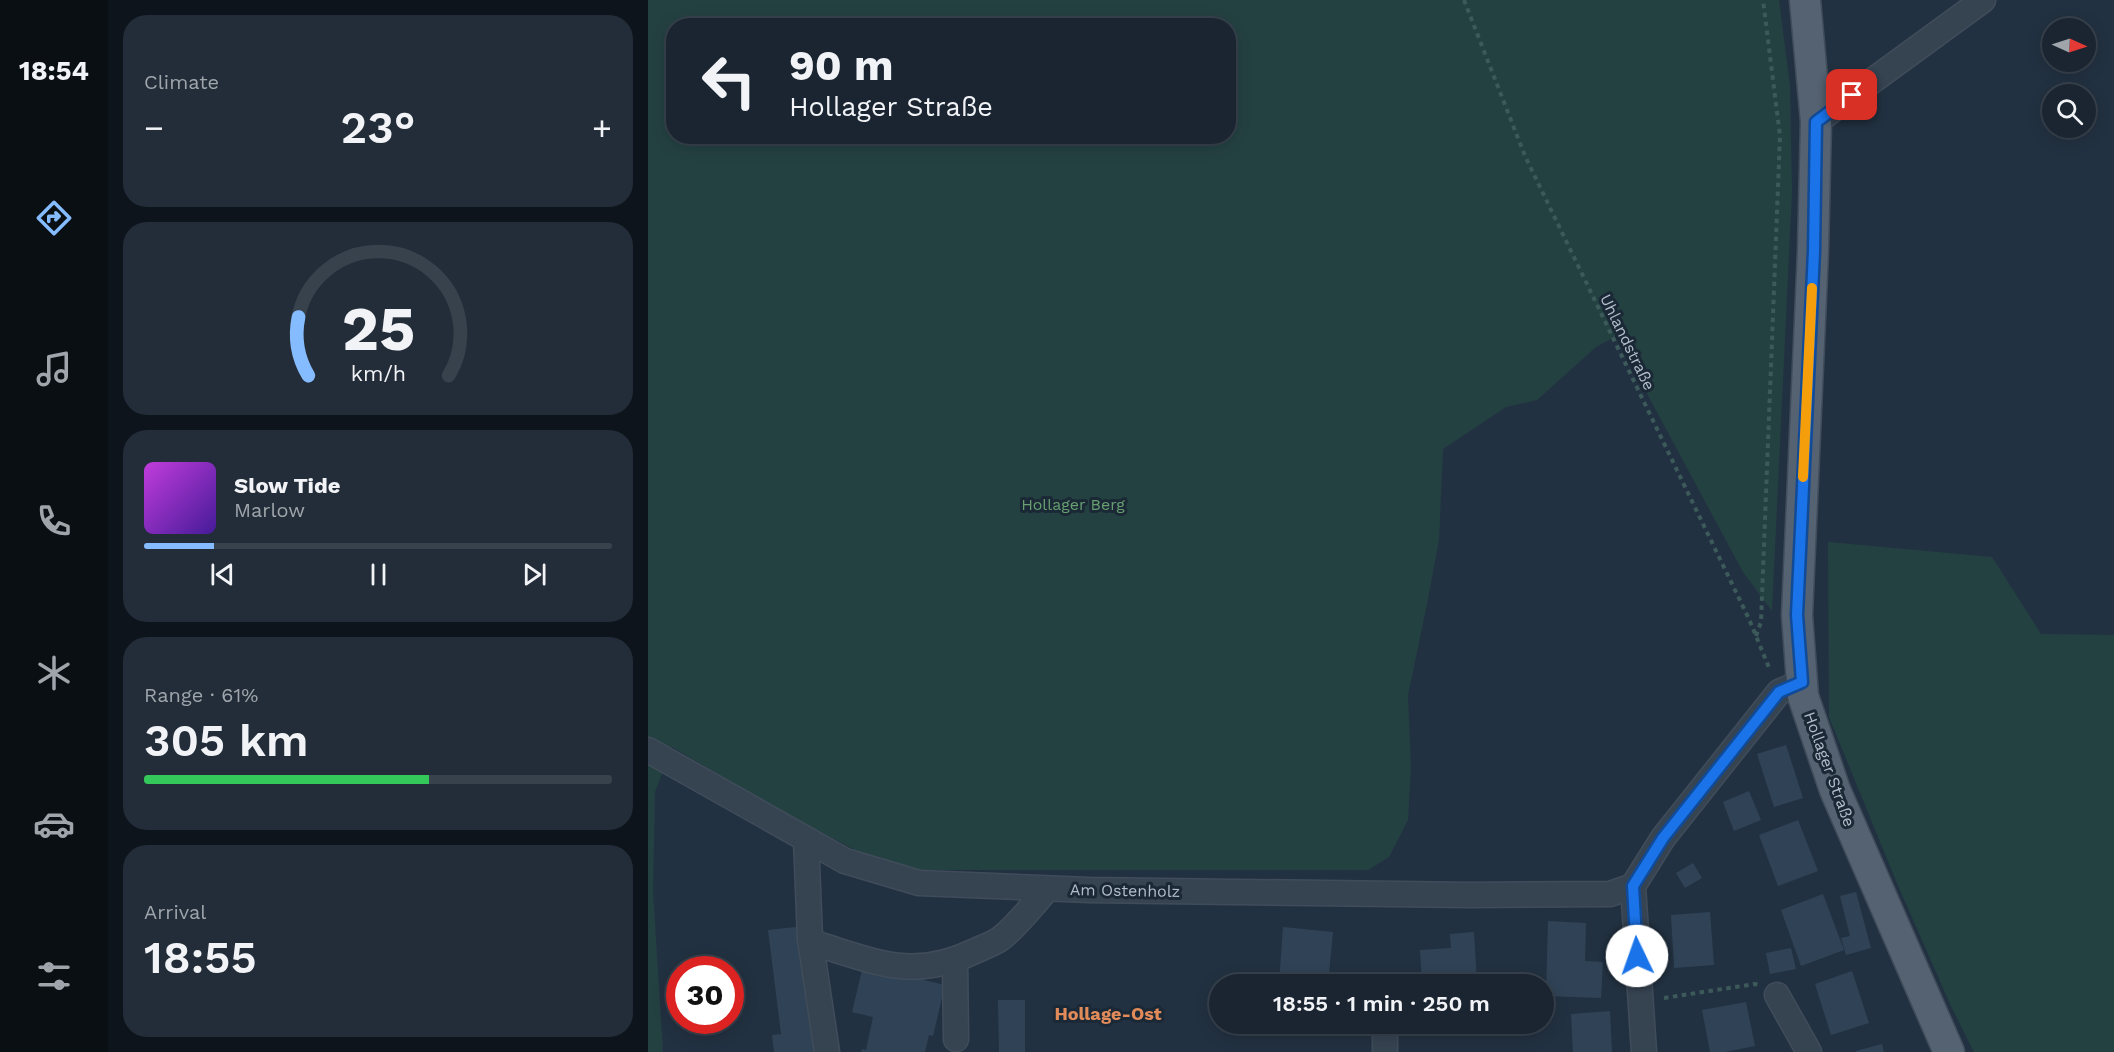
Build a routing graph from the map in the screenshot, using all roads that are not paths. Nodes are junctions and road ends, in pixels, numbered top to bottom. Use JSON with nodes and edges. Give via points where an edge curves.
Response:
{"nodes":[{"id":1,"x":1805,"y":0,"type":"edge"},
{"id":2,"x":1983,"y":0,"type":"edge"},
{"id":3,"x":1816,"y":122,"type":"junction"},
{"id":4,"x":1790,"y":687,"type":"junction"},
{"id":5,"x":648,"y":750,"type":"edge"},
{"id":6,"x":806,"y":839,"type":"junction"},
{"id":7,"x":1633,"y":886,"type":"junction"},
{"id":8,"x":1047,"y":889,"type":"junction"},
{"id":9,"x":810,"y":939,"type":"junction"},
{"id":10,"x":955,"y":960,"type":"junction"},
{"id":11,"x":1777,"y":995,"type":"road end"},
{"id":12,"x":1385,"y":1034,"type":"edge"},
{"id":13,"x":956,"y":1039,"type":"dead end"},
{"id":14,"x":827,"y":1052,"type":"edge"},
{"id":15,"x":1385,"y":1052,"type":"edge"},
{"id":16,"x":1644,"y":1052,"type":"edge"},
{"id":17,"x":1809,"y":1052,"type":"edge"},
{"id":18,"x":1949,"y":1052,"type":"edge"}],
"edges":[{"from":1,"to":3,"type":"main road","name":"Hollager Straße"},
{"from":2,"to":3,"type":"street"},
{"from":3,"to":4,"type":"main road","name":"Hollager Straße","via":[[1814,251],[1797,615]]},
{"from":4,"to":7,"type":"street","via":[[1663,838]]},
{"from":4,"to":18,"type":"main road","name":"Hollager Straße","via":[[1803,696],[1835,790]]},
{"from":5,"to":6,"type":"street","name":"Am Ostenholz"},
{"from":6,"to":8,"type":"street","name":"Am Ostenholz","via":[[845,861],[919,883]]},
{"from":6,"to":9,"type":"street"},
{"from":7,"to":8,"type":"street","name":"Am Ostenholz","via":[[1610,894],[1470,895]]},
{"from":7,"to":16,"type":"street"},
{"from":8,"to":10,"type":"street","via":[[1000,939]]},
{"from":9,"to":10,"type":"street","via":[[897,966],[937,966]]},
{"from":9,"to":14,"type":"street"},
{"from":10,"to":13,"type":"street"},
{"from":11,"to":17,"type":"street"},
{"from":12,"to":15,"type":"street"}]}
